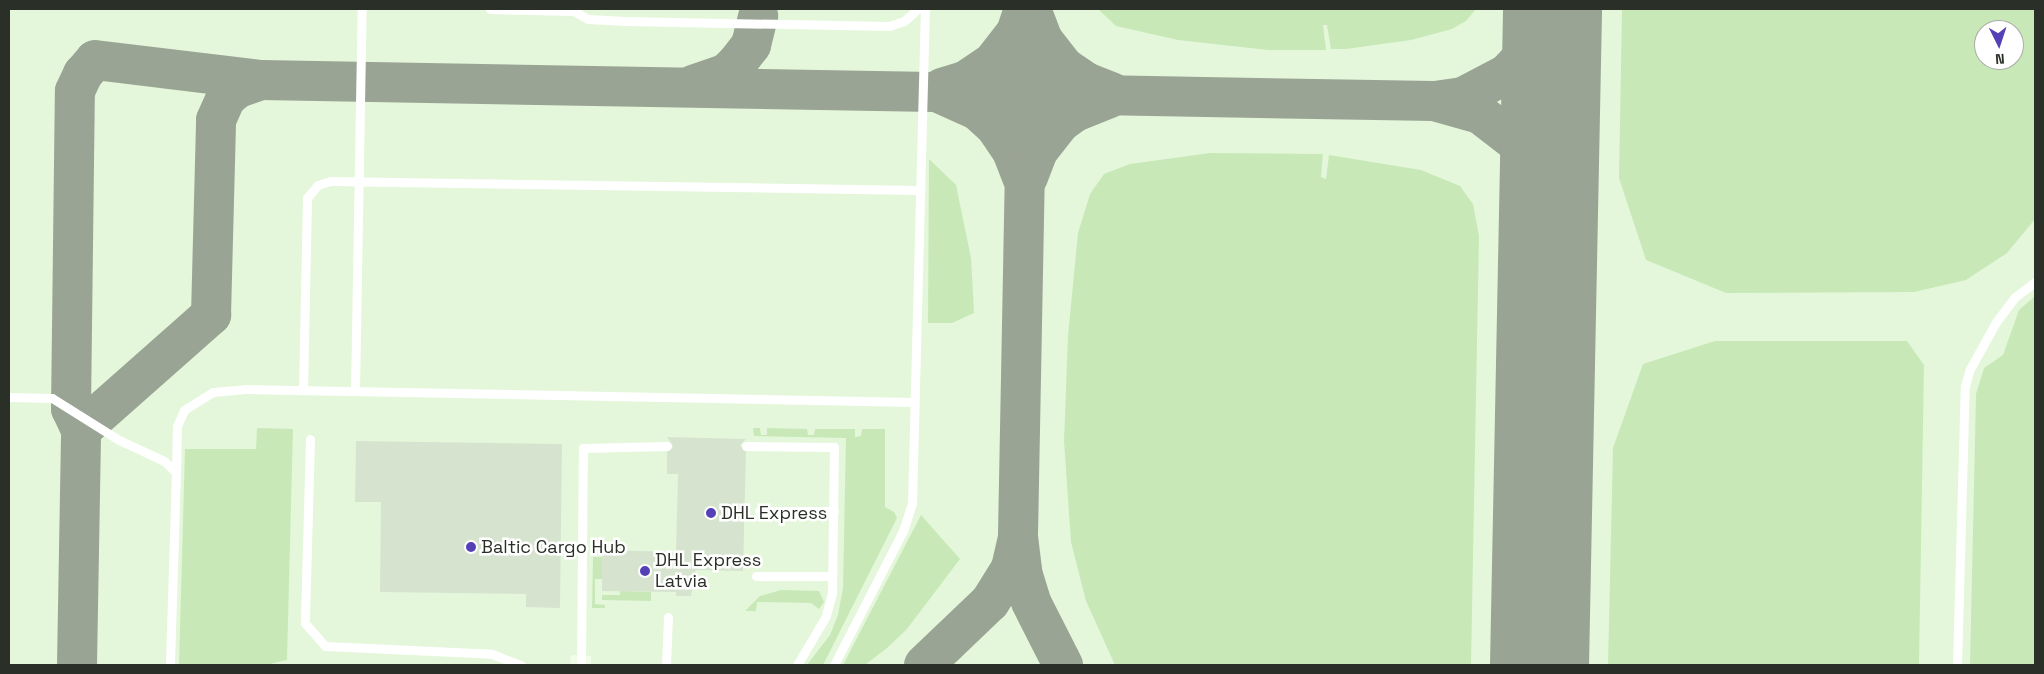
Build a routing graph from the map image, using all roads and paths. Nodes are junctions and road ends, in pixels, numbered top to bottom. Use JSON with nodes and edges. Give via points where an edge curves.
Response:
{"nodes":[{"id":1,"x":362,"y":9,"type":"edge"},
{"id":2,"x":490,"y":9,"type":"edge"},
{"id":3,"x":918,"y":9,"type":"edge"},
{"id":4,"x":925,"y":9,"type":"edge"},
{"id":5,"x":574,"y":10,"type":"edge"},
{"id":6,"x":359,"y":180,"type":"junction"},
{"id":7,"x":920,"y":190,"type":"junction"},
{"id":8,"x":2035,"y":282,"type":"edge"},
{"id":9,"x":303,"y":390,"type":"junction"},
{"id":10,"x":355,"y":391,"type":"junction"},
{"id":11,"x":9,"y":397,"type":"edge"},
{"id":12,"x":914,"y":402,"type":"junction"},
{"id":13,"x":310,"y":439,"type":"dead end"},
{"id":14,"x":667,"y":446,"type":"dead end"},
{"id":15,"x":746,"y":446,"type":"dead end"},
{"id":16,"x":176,"y":472,"type":"junction"},
{"id":17,"x":759,"y":511,"type":"dead end"},
{"id":18,"x":834,"y":511,"type":"junction"},
{"id":19,"x":756,"y":576,"type":"dead end"},
{"id":20,"x":832,"y":576,"type":"junction"},
{"id":21,"x":668,"y":617,"type":"dead end"},
{"id":22,"x":170,"y":665,"type":"edge"},
{"id":23,"x":521,"y":665,"type":"edge"},
{"id":24,"x":581,"y":665,"type":"edge"},
{"id":25,"x":666,"y":665,"type":"edge"},
{"id":26,"x":797,"y":665,"type":"edge"},
{"id":27,"x":834,"y":665,"type":"edge"},
{"id":28,"x":1957,"y":665,"type":"edge"}],
"edges":[{"from":1,"to":6,"type":"lane"},
{"from":2,"to":5,"type":"lane"},
{"from":3,"to":5,"type":"lane","via":[[904,21],[889,26],[625,21],[588,19]]},
{"from":4,"to":7,"type":"lane"},
{"from":6,"to":7,"type":"lane"},
{"from":6,"to":9,"type":"lane","via":[[330,180],[318,184],[307,198]]},
{"from":6,"to":10,"type":"lane"},
{"from":7,"to":12,"type":"lane"},
{"from":8,"to":28,"type":"lane","via":[[2014,297],[1996,322],[1970,369],[1965,386]]},
{"from":9,"to":10,"type":"lane"},
{"from":9,"to":16,"type":"lane","via":[[213,392],[184,410],[177,426]]},
{"from":10,"to":12,"type":"lane"},
{"from":11,"to":16,"type":"lane","via":[[52,398],[119,440],[164,461]]},
{"from":12,"to":27,"type":"lane","via":[[912,503]]},
{"from":13,"to":23,"type":"lane","via":[[305,623],[325,646],[492,654]]},
{"from":14,"to":24,"type":"lane","via":[[583,448]]},
{"from":15,"to":18,"type":"lane","via":[[834,447]]},
{"from":16,"to":22,"type":"lane"},
{"from":17,"to":18,"type":"lane"},
{"from":18,"to":20,"type":"lane"},
{"from":19,"to":20,"type":"lane"},
{"from":20,"to":26,"type":"lane","via":[[826,616]]},
{"from":21,"to":25,"type":"lane"}]}
